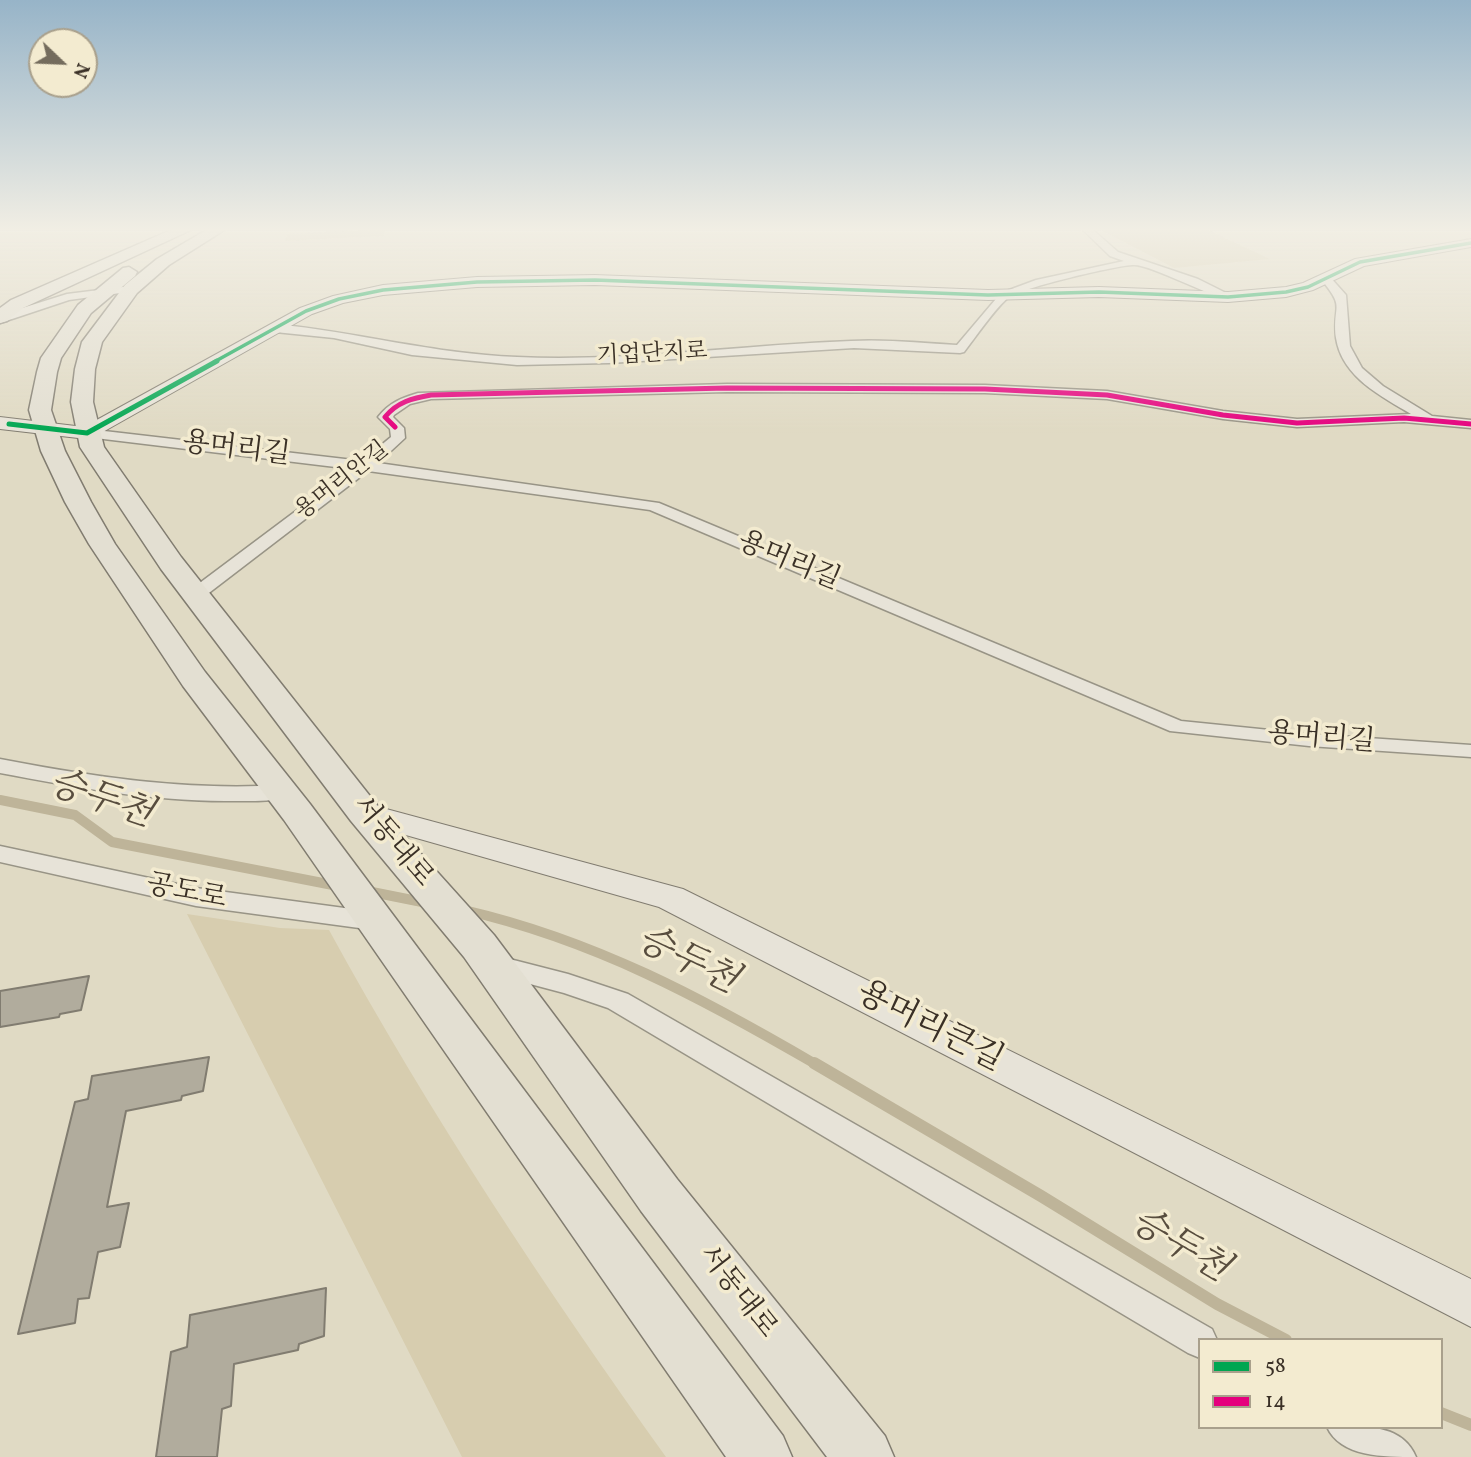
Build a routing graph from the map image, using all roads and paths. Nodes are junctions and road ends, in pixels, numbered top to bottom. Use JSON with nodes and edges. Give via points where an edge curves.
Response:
{"nodes":[{"id":1,"x":25,"y":297,"type":"edge"},
{"id":2,"x":74,"y":297,"type":"edge"},
{"id":3,"x":99,"y":297,"type":"edge"},
{"id":4,"x":125,"y":297,"type":"edge"},
{"id":5,"x":352,"y":297,"type":"edge"},
{"id":6,"x":1003,"y":297,"type":"edge"},
{"id":7,"x":1342,"y":297,"type":"edge"},
{"id":8,"x":8,"y":304,"type":"edge"},
{"id":9,"x":0,"y":319,"type":"edge"},
{"id":10,"x":78,"y":319,"type":"junction"},
{"id":11,"x":275,"y":328,"type":"junction"},
{"id":12,"x":1427,"y":419,"type":"junction"},
{"id":13,"x":0,"y":423,"type":"edge"},
{"id":14,"x":1471,"y":424,"type":"edge"},
{"id":15,"x":48,"y":429,"type":"junction"},
{"id":16,"x":88,"y":433,"type":"junction"},
{"id":17,"x":365,"y":466,"type":"junction"},
{"id":18,"x":195,"y":595,"type":"junction"},
{"id":19,"x":1471,"y":751,"type":"edge"},
{"id":20,"x":0,"y":766,"type":"edge"},
{"id":21,"x":290,"y":802,"type":"junction"},
{"id":22,"x":372,"y":823,"type":"junction"},
{"id":23,"x":0,"y":854,"type":"edge"},
{"id":24,"x":369,"y":913,"type":"junction"},
{"id":25,"x":486,"y":955,"type":"junction"},
{"id":26,"x":1471,"y":1304,"type":"edge"},
{"id":27,"x":1198,"y":1341,"type":"edge"},
{"id":28,"x":1348,"y":1429,"type":"edge"},
{"id":29,"x":762,"y":1457,"type":"edge"},
{"id":30,"x":864,"y":1457,"type":"edge"},
{"id":31,"x":1397,"y":1457,"type":"edge"}],
"edges":[{"from":1,"to":8,"type":"main road"},
{"from":2,"to":9,"type":"street","via":[[44,302]]},
{"from":3,"to":10,"type":"main road","name":"서동대로"},
{"from":4,"to":16,"type":"main road","name":"서동대로","via":[[92,342],[82,402]]},
{"from":5,"to":11,"type":"street"},
{"from":6,"to":11,"type":"street","name":"기업단지로","via":[[960,349],[854,344],[517,360],[412,351],[335,334]]},
{"from":7,"to":12,"type":"street","via":[[1344,347],[1367,382]]},
{"from":8,"to":9,"type":"main road"},
{"from":9,"to":10,"type":"main road","via":[[53,309]]},
{"from":10,"to":15,"type":"main road","name":"서동대로","via":[[51,358],[47,372],[40,410]]},
{"from":11,"to":16,"type":"street"},
{"from":12,"to":14,"type":"street","name":"용머리안길"},
{"from":12,"to":17,"type":"street","name":"용머리안길","via":[[1297,422],[1107,395],[985,389],[460,393],[405,400],[390,409],[385,417],[397,428],[398,438]]},
{"from":13,"to":15,"type":"street"},
{"from":15,"to":16,"type":"street"},
{"from":15,"to":21,"type":"main road","name":"서동대로","via":[[53,451],[102,544],[194,679]]},
{"from":16,"to":17,"type":"street","name":"용머리길"},
{"from":16,"to":18,"type":"main road","name":"서동대로","via":[[92,447]]},
{"from":17,"to":18,"type":"street","name":"용머리안길"},
{"from":17,"to":19,"type":"street","name":"용머리길","via":[[653,506],[1177,727]]},
{"from":18,"to":22,"type":"main road","name":"서동대로"},
{"from":20,"to":21,"type":"street","via":[[80,782]]},
{"from":21,"to":24,"type":"main road","name":"서동대로"},
{"from":22,"to":25,"type":"main road","name":"서동대로"},
{"from":22,"to":26,"type":"street","name":"용머리큰길","via":[[671,898]]},
{"from":23,"to":24,"type":"street","name":"공도로","via":[[196,897]]},
{"from":24,"to":29,"type":"main road","name":"서동대로"},
{"from":25,"to":27,"type":"street","via":[[618,1001]]},
{"from":25,"to":30,"type":"main road","name":"서동대로","via":[[659,1195]]},
{"from":28,"to":31,"type":"street"}]}
